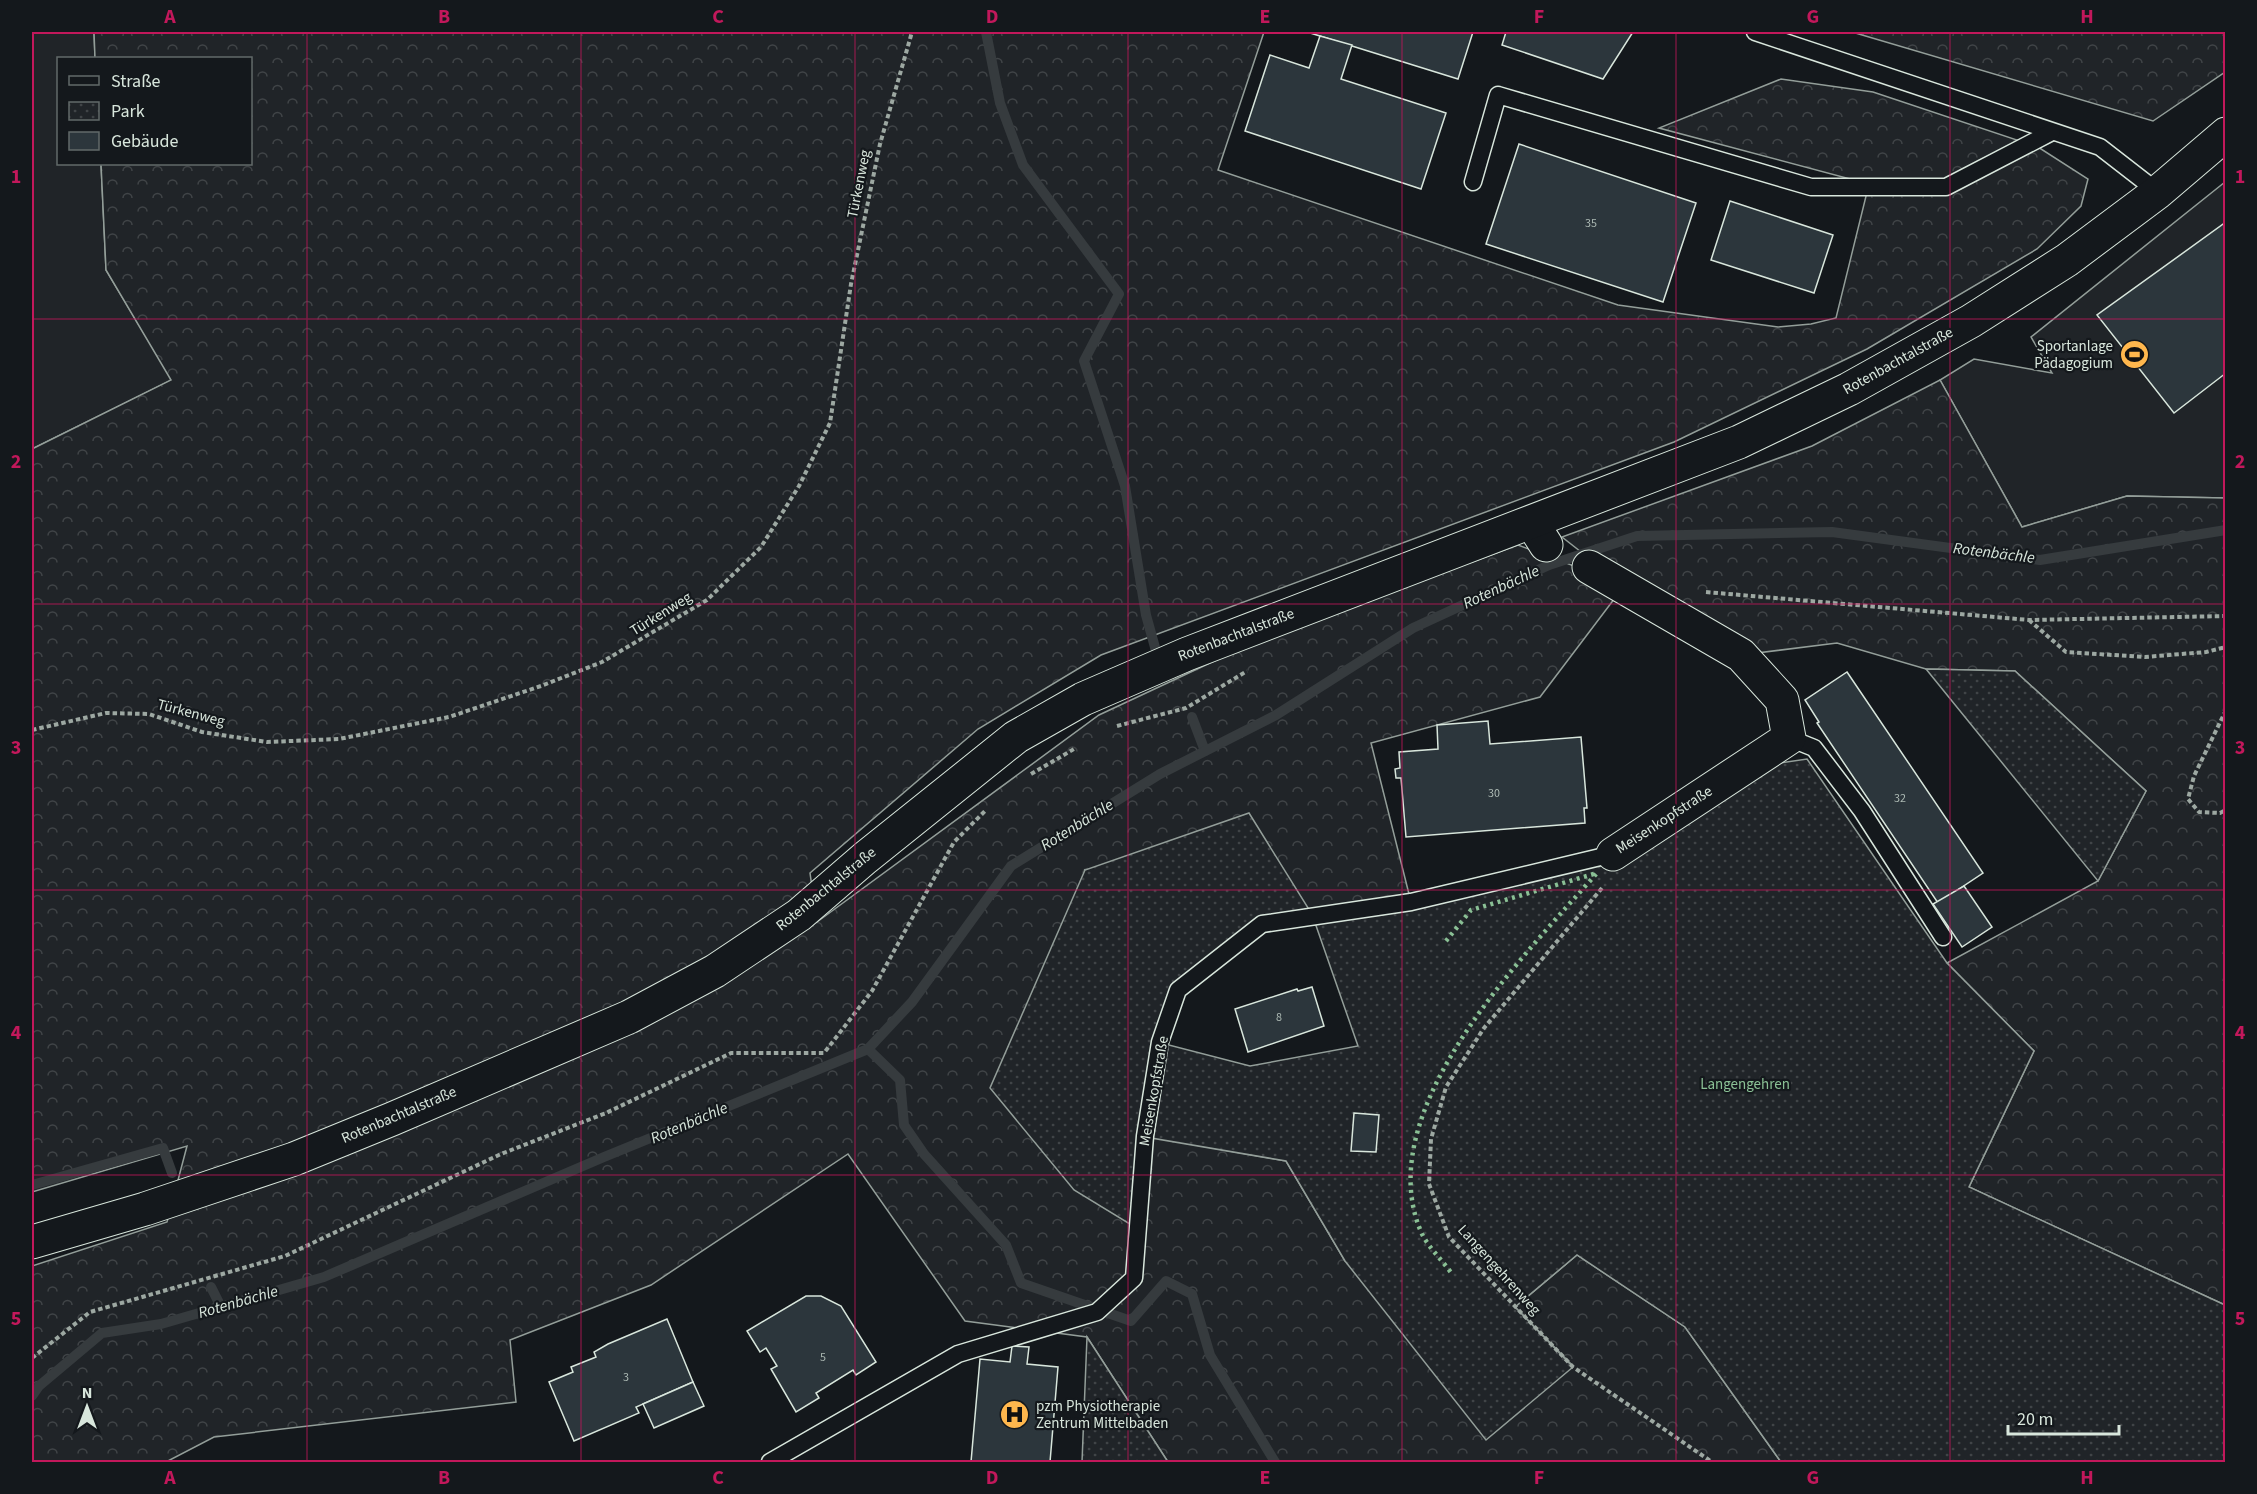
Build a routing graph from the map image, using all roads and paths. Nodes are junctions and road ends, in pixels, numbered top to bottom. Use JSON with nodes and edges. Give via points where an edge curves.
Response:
{"nodes":[{"id":1,"x":912,"y":32,"type":"edge"},
{"id":2,"x":1755,"y":32,"type":"edge"},
{"id":3,"x":2052,"y":132,"type":"junction"},
{"id":4,"x":2226,"y":134,"type":"edge"},
{"id":5,"x":1473,"y":182,"type":"dead end"},
{"id":6,"x":2158,"y":192,"type":"junction"},
{"id":7,"x":1589,"y":567,"type":"dead end"},
{"id":8,"x":1696,"y":592,"type":"dead end"},
{"id":9,"x":2226,"y":616,"type":"edge"},
{"id":10,"x":2029,"y":620,"type":"junction"},
{"id":11,"x":2226,"y":647,"type":"edge"},
{"id":12,"x":2226,"y":710,"type":"edge"},
{"id":13,"x":32,"y":730,"type":"edge"},
{"id":14,"x":1789,"y":738,"type":"junction"},
{"id":15,"x":2226,"y":810,"type":"edge"},
{"id":16,"x":1614,"y":854,"type":"junction"},
{"id":17,"x":1943,"y":937,"type":"dead end"},
{"id":18,"x":32,"y":1242,"type":"edge"},
{"id":19,"x":770,"y":1462,"type":"edge"},
{"id":20,"x":1712,"y":1462,"type":"edge"}],
"edges":[{"from":1,"to":13,"type":"path","name":"Türkenweg","via":[[880,144],[851,284],[830,423],[799,486],[761,547],[707,600],[602,662],[542,686],[449,717],[350,737],[267,742],[202,732],[149,714],[106,712]]},
{"from":2,"to":3,"type":"lane"},
{"from":3,"to":5,"type":"lane","via":[[1946,187],[1811,187],[1498,95]]},
{"from":3,"to":6,"type":"lane","via":[[2100,147]]},
{"from":4,"to":6,"type":"main road","name":"Rotenbachtalstraße"},
{"from":6,"to":18,"type":"main road","name":"Rotenbachtalstraße","via":[[2057,267],[1971,321],[1850,389],[1739,442],[1539,534],[1187,654],[1083,699],[1016,737],[799,915],[715,970],[629,1017],[294,1158],[145,1209]]},
{"from":7,"to":14,"type":"main road","via":[[1741,655],[1782,700]]},
{"from":8,"to":10,"type":"path"},
{"from":9,"to":10,"type":"path"},
{"from":10,"to":11,"type":"path","via":[[2066,652],[2145,657]]},
{"from":12,"to":15,"type":"path","via":[[2194,776],[2188,799],[2199,812]]},
{"from":14,"to":16,"type":"main road","name":"Meisenkopfstraße"},
{"from":14,"to":17,"type":"lane","via":[[1814,748],[1862,811]]},
{"from":16,"to":19,"type":"lane","name":"Meisenkopfstraße","via":[[1411,902],[1262,924],[1178,990],[1160,1042],[1145,1136],[1134,1278],[1097,1312],[958,1354]]},
{"from":16,"to":20,"type":"path","name":"Langengehrenweg","via":[[1617,870],[1484,1028],[1446,1087],[1431,1139],[1429,1184],[1449,1237],[1573,1367]]}]}
